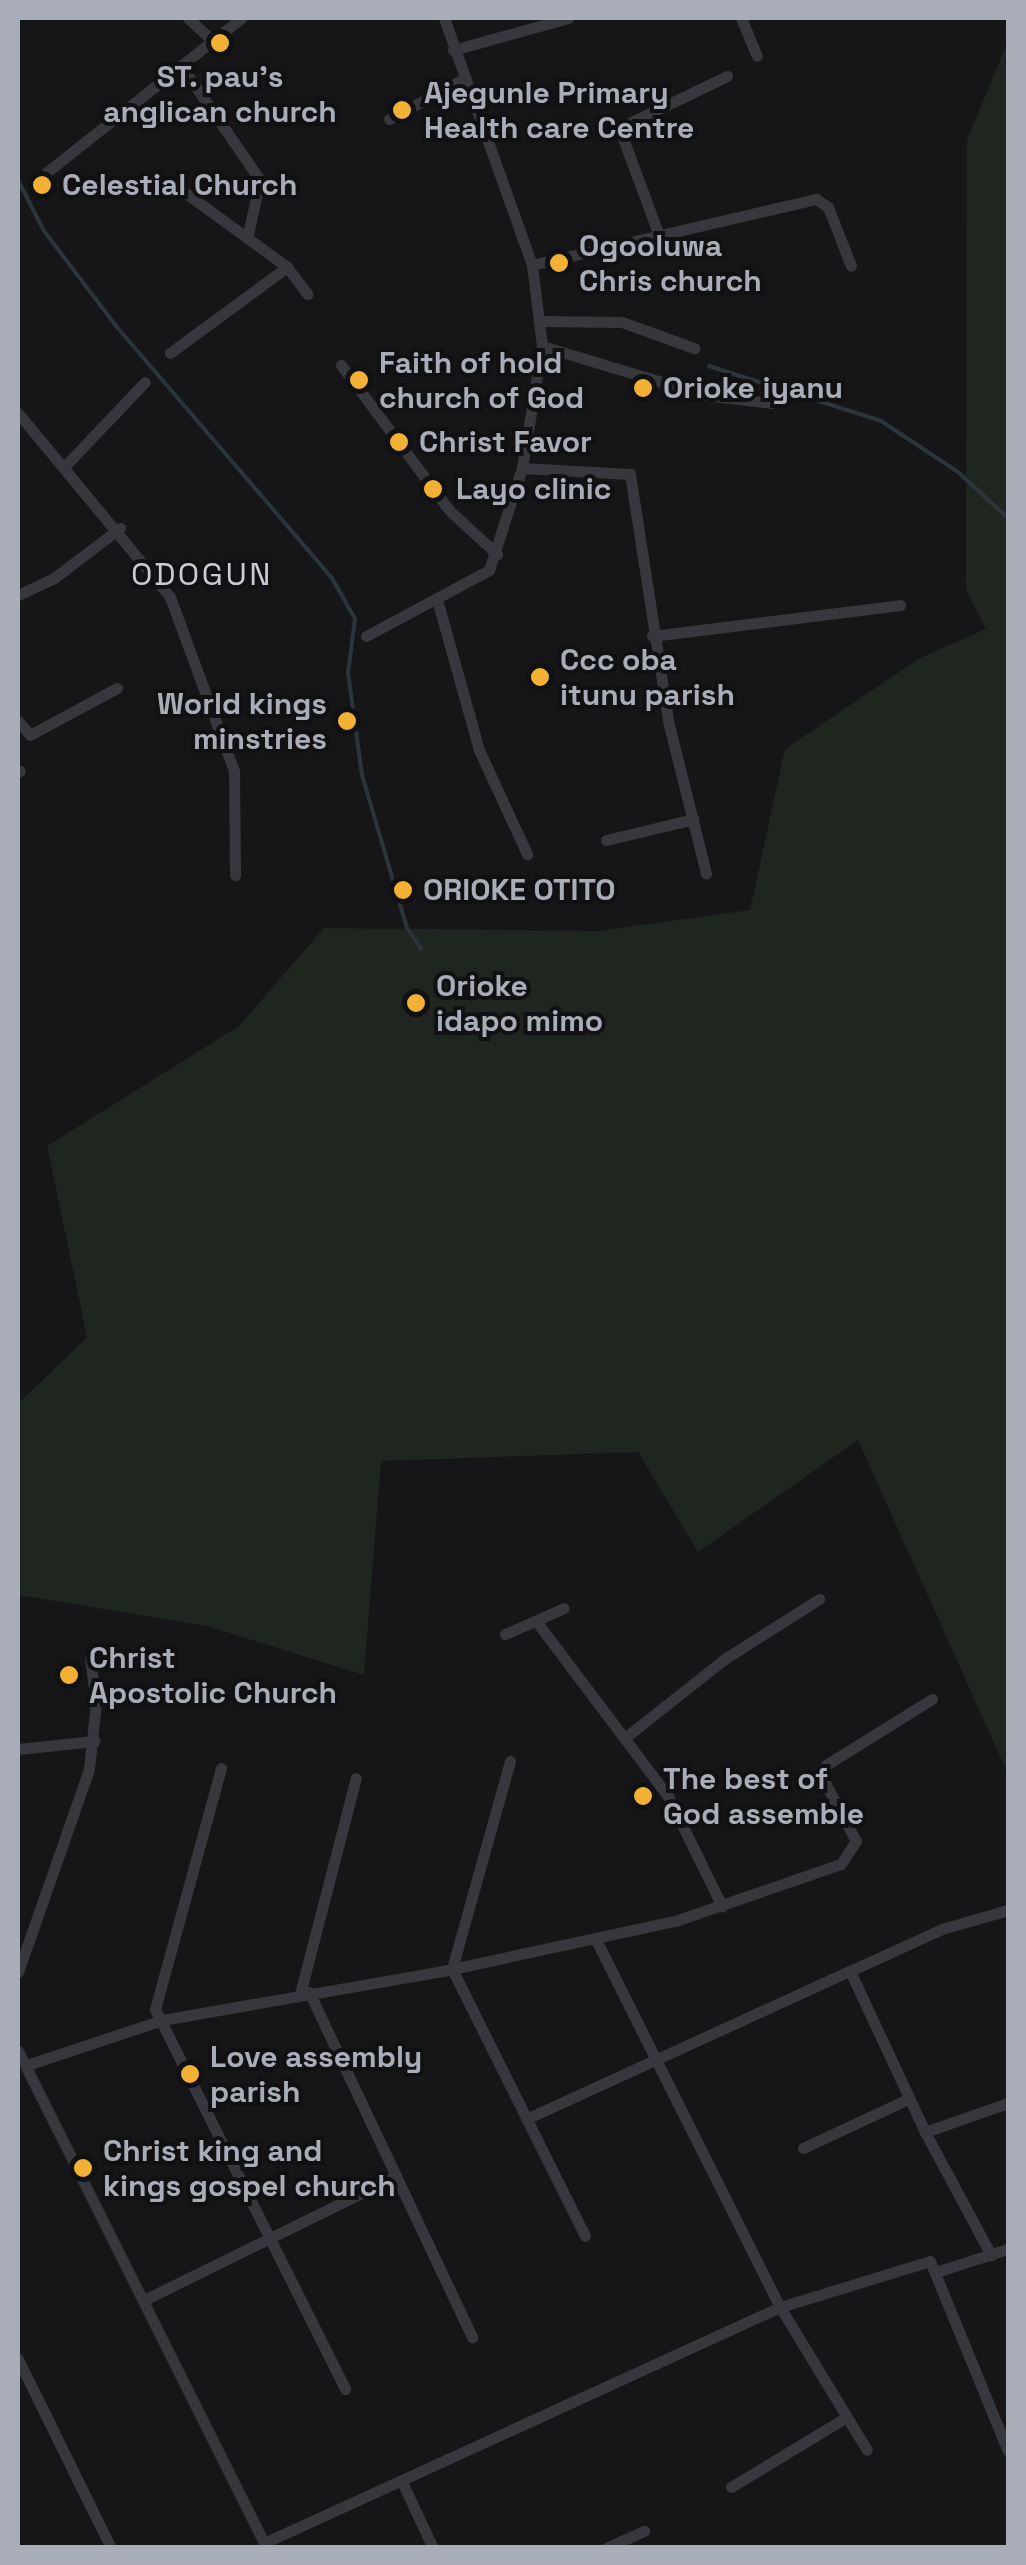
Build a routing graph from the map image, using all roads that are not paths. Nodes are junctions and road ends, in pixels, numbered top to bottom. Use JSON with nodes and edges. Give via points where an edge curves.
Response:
{"nodes":[{"id":1,"x":188,"y":18,"type":"edge"},
{"id":2,"x":241,"y":18,"type":"edge"},
{"id":3,"x":444,"y":18,"type":"edge"},
{"id":4,"x":568,"y":18,"type":"edge"},
{"id":5,"x":741,"y":18,"type":"edge"},
{"id":6,"x":212,"y":40,"type":"junction"},
{"id":7,"x":454,"y":50,"type":"junction"},
{"id":8,"x":758,"y":56,"type":"dead end"},
{"id":9,"x":182,"y":67,"type":"junction"},
{"id":10,"x":727,"y":76,"type":"dead end"},
{"id":11,"x":464,"y":80,"type":"junction"},
{"id":12,"x":389,"y":119,"type":"dead end"},
{"id":13,"x":47,"y":172,"type":"dead end"},
{"id":14,"x":187,"y":194,"type":"dead end"},
{"id":15,"x":248,"y":234,"type":"junction"},
{"id":16,"x":660,"y":238,"type":"junction"},
{"id":17,"x":532,"y":266,"type":"junction"},
{"id":18,"x":851,"y":266,"type":"dead end"},
{"id":19,"x":287,"y":267,"type":"junction"},
{"id":20,"x":307,"y":294,"type":"dead end"},
{"id":21,"x":542,"y":321,"type":"junction"},
{"id":22,"x":542,"y":346,"type":"junction"},
{"id":23,"x":694,"y":348,"type":"dead end"},
{"id":24,"x":170,"y":353,"type":"dead end"},
{"id":25,"x":342,"y":365,"type":"dead end"},
{"id":26,"x":144,"y":382,"type":"dead end"},
{"id":27,"x":772,"y":404,"type":"dead end"},
{"id":28,"x":18,"y":413,"type":"edge"},
{"id":29,"x":64,"y":467,"type":"junction"},
{"id":30,"x":522,"y":468,"type":"junction"},
{"id":31,"x":120,"y":528,"type":"junction"},
{"id":32,"x":498,"y":554,"type":"junction"},
{"id":33,"x":18,"y":595,"type":"edge"},
{"id":34,"x":438,"y":604,"type":"junction"},
{"id":35,"x":900,"y":606,"type":"dead end"},
{"id":36,"x":366,"y":636,"type":"dead end"},
{"id":37,"x":652,"y":636,"type":"junction"},
{"id":38,"x":117,"y":688,"type":"dead end"},
{"id":39,"x":18,"y":721,"type":"edge"},
{"id":40,"x":694,"y":819,"type":"junction"},
{"id":41,"x":606,"y":840,"type":"dead end"},
{"id":42,"x":528,"y":854,"type":"dead end"},
{"id":43,"x":706,"y":873,"type":"dead end"},
{"id":44,"x":234,"y":875,"type":"dead end"},
{"id":45,"x":820,"y":1599,"type":"dead end"},
{"id":46,"x":564,"y":1608,"type":"dead end"},
{"id":47,"x":539,"y":1625,"type":"junction"},
{"id":48,"x":505,"y":1634,"type":"dead end"},
{"id":49,"x":90,"y":1659,"type":"dead end"},
{"id":50,"x":932,"y":1700,"type":"dead end"},
{"id":51,"x":626,"y":1737,"type":"junction"},
{"id":52,"x":94,"y":1741,"type":"junction"},
{"id":53,"x":18,"y":1748,"type":"edge"},
{"id":54,"x":510,"y":1761,"type":"dead end"},
{"id":55,"x":221,"y":1768,"type":"dead end"},
{"id":56,"x":356,"y":1778,"type":"dead end"},
{"id":57,"x":722,"y":1906,"type":"junction"},
{"id":58,"x":1008,"y":1910,"type":"edge"},
{"id":59,"x":596,"y":1940,"type":"junction"},
{"id":60,"x":452,"y":1970,"type":"junction"},
{"id":61,"x":850,"y":1971,"type":"junction"},
{"id":62,"x":18,"y":1972,"type":"edge"},
{"id":63,"x":305,"y":1993,"type":"junction"},
{"id":64,"x":162,"y":2020,"type":"junction"},
{"id":65,"x":18,"y":2051,"type":"edge"},
{"id":66,"x":654,"y":2057,"type":"junction"},
{"id":67,"x":27,"y":2065,"type":"junction"},
{"id":68,"x":908,"y":2099,"type":"junction"},
{"id":69,"x":1008,"y":2102,"type":"edge"},
{"id":70,"x":526,"y":2119,"type":"junction"},
{"id":71,"x":924,"y":2132,"type":"junction"},
{"id":72,"x":803,"y":2148,"type":"dead end"},
{"id":73,"x":396,"y":2176,"type":"junction"},
{"id":74,"x":585,"y":2236,"type":"dead end"},
{"id":75,"x":267,"y":2237,"type":"junction"},
{"id":76,"x":1008,"y":2249,"type":"edge"},
{"id":77,"x":991,"y":2256,"type":"junction"},
{"id":78,"x":938,"y":2271,"type":"junction"},
{"id":79,"x":146,"y":2299,"type":"junction"},
{"id":80,"x":780,"y":2307,"type":"junction"},
{"id":81,"x":472,"y":2337,"type":"dead end"},
{"id":82,"x":18,"y":2360,"type":"edge"},
{"id":83,"x":346,"y":2389,"type":"dead end"},
{"id":84,"x":845,"y":2418,"type":"junction"},
{"id":85,"x":868,"y":2450,"type":"dead end"},
{"id":86,"x":1008,"y":2450,"type":"edge"},
{"id":87,"x":403,"y":2484,"type":"junction"},
{"id":88,"x":731,"y":2487,"type":"dead end"},
{"id":89,"x":644,"y":2531,"type":"dead end"},
{"id":90,"x":265,"y":2545,"type":"edge"},
{"id":91,"x":110,"y":2548,"type":"edge"},
{"id":92,"x":433,"y":2548,"type":"edge"},
{"id":93,"x":606,"y":2548,"type":"edge"}],
"edges":[{"from":1,"to":6,"type":"street"},
{"from":2,"to":6,"type":"street"},
{"from":3,"to":7,"type":"street"},
{"from":4,"to":7,"type":"street"},
{"from":5,"to":8,"type":"street"},
{"from":6,"to":9,"type":"street"},
{"from":7,"to":11,"type":"street"},
{"from":9,"to":13,"type":"street"},
{"from":9,"to":15,"type":"street","via":[[260,180]]},
{"from":10,"to":16,"type":"street","via":[[619,128]]},
{"from":11,"to":12,"type":"street"},
{"from":11,"to":17,"type":"street"},
{"from":14,"to":15,"type":"street"},
{"from":15,"to":19,"type":"street"},
{"from":16,"to":17,"type":"street"},
{"from":16,"to":18,"type":"street","via":[[816,199],[828,207]]},
{"from":17,"to":21,"type":"street"},
{"from":19,"to":20,"type":"street"},
{"from":19,"to":24,"type":"street"},
{"from":21,"to":22,"type":"street"},
{"from":21,"to":23,"type":"street","via":[[622,322]]},
{"from":22,"to":27,"type":"street","via":[[704,395]]},
{"from":22,"to":30,"type":"street"},
{"from":25,"to":32,"type":"street","via":[[450,511]]},
{"from":26,"to":29,"type":"street"},
{"from":28,"to":29,"type":"street"},
{"from":29,"to":31,"type":"street"},
{"from":30,"to":32,"type":"street"},
{"from":30,"to":37,"type":"street","via":[[630,474]]},
{"from":31,"to":33,"type":"street","via":[[54,578]]},
{"from":31,"to":44,"type":"street","via":[[170,597],[216,707],[234,771]]},
{"from":32,"to":34,"type":"street","via":[[478,581]]},
{"from":34,"to":36,"type":"street"},
{"from":34,"to":42,"type":"street","via":[[479,750]]},
{"from":35,"to":37,"type":"street"},
{"from":37,"to":40,"type":"street"},
{"from":38,"to":39,"type":"street","via":[[30,735]]},
{"from":40,"to":41,"type":"street"},
{"from":40,"to":43,"type":"street"},
{"from":45,"to":51,"type":"street","via":[[738,1649]]},
{"from":46,"to":47,"type":"street"},
{"from":47,"to":48,"type":"street"},
{"from":47,"to":51,"type":"street"},
{"from":49,"to":52,"type":"street"},
{"from":50,"to":57,"type":"street","via":[[823,1771],[856,1841],[853,1856]]},
{"from":51,"to":57,"type":"street","via":[[689,1829]]},
{"from":52,"to":53,"type":"street"},
{"from":52,"to":62,"type":"street","via":[[71,1834]]},
{"from":54,"to":60,"type":"street"},
{"from":55,"to":64,"type":"street","via":[[157,1992]]},
{"from":56,"to":63,"type":"street"},
{"from":57,"to":59,"type":"street"},
{"from":58,"to":61,"type":"street","via":[[942,1929]]},
{"from":59,"to":60,"type":"street"},
{"from":59,"to":66,"type":"street"},
{"from":60,"to":63,"type":"street"},
{"from":60,"to":70,"type":"street"},
{"from":61,"to":66,"type":"street"},
{"from":61,"to":68,"type":"street"},
{"from":63,"to":64,"type":"street"},
{"from":63,"to":73,"type":"street"},
{"from":64,"to":67,"type":"street"},
{"from":64,"to":75,"type":"street"},
{"from":65,"to":67,"type":"street"},
{"from":66,"to":70,"type":"street"},
{"from":66,"to":80,"type":"street"},
{"from":67,"to":79,"type":"street"},
{"from":68,"to":71,"type":"street"},
{"from":68,"to":72,"type":"street"},
{"from":69,"to":71,"type":"street"},
{"from":70,"to":74,"type":"street"},
{"from":71,"to":77,"type":"street"},
{"from":73,"to":75,"type":"street"},
{"from":73,"to":81,"type":"street"},
{"from":75,"to":79,"type":"street"},
{"from":75,"to":83,"type":"street"},
{"from":76,"to":77,"type":"street"},
{"from":77,"to":78,"type":"street"},
{"from":78,"to":80,"type":"street","via":[[930,2261]]},
{"from":78,"to":86,"type":"street"},
{"from":79,"to":90,"type":"street"},
{"from":80,"to":84,"type":"street"},
{"from":80,"to":87,"type":"street"},
{"from":82,"to":91,"type":"street"},
{"from":84,"to":85,"type":"street"},
{"from":84,"to":88,"type":"street"},
{"from":87,"to":90,"type":"street"},
{"from":87,"to":92,"type":"street"},
{"from":89,"to":93,"type":"street"}]}
